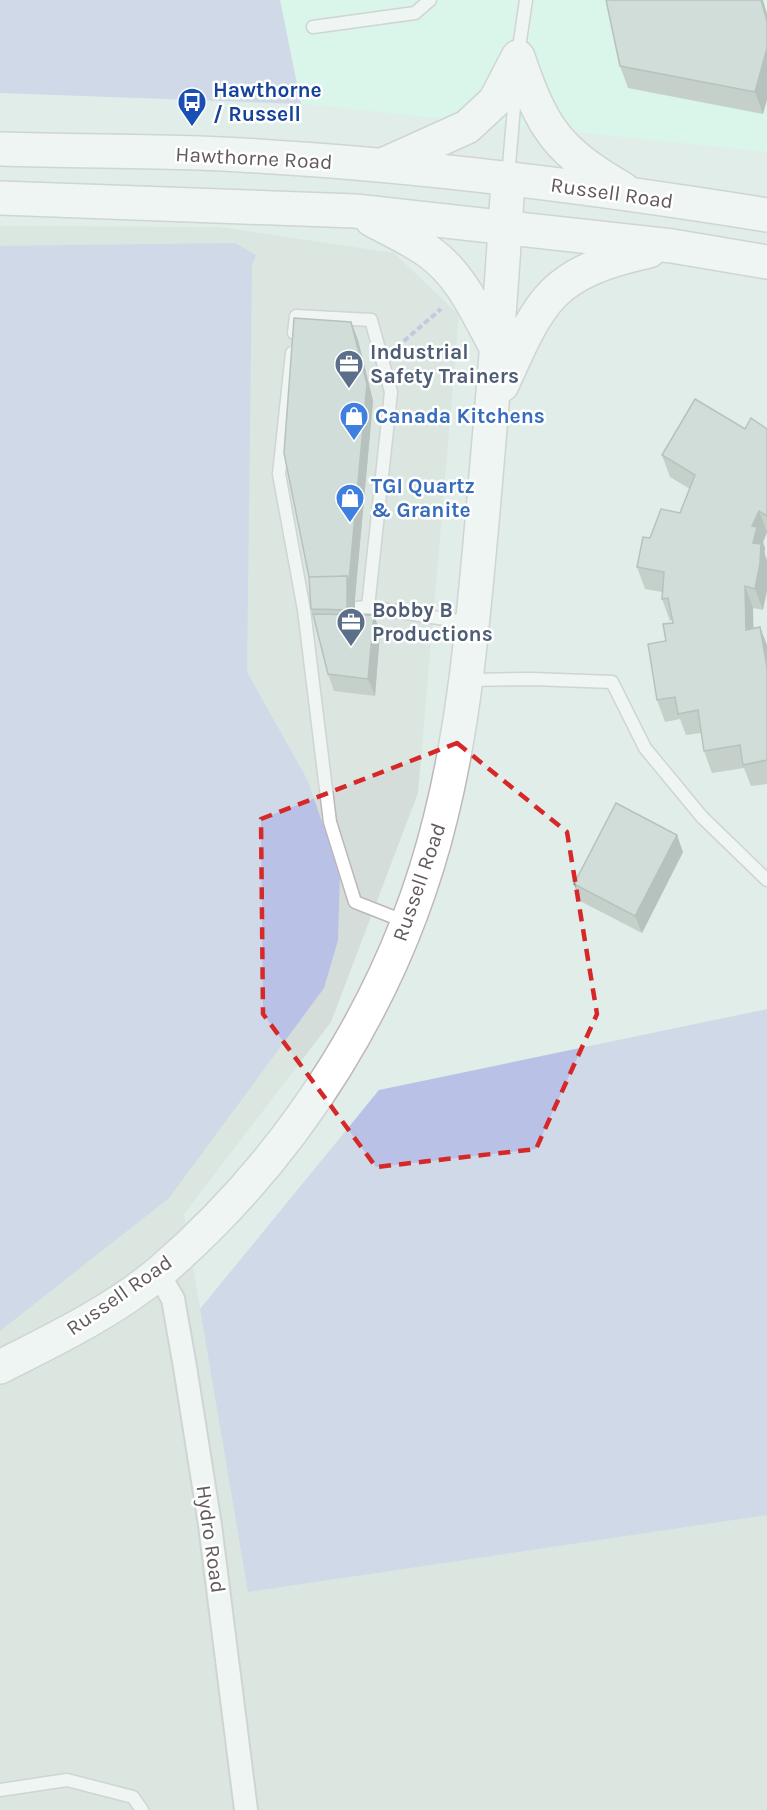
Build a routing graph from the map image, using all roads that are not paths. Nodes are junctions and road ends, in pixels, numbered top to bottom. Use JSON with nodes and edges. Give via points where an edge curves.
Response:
{"nodes":[{"id":1,"x":430,"y":0,"type":"edge"},
{"id":2,"x":526,"y":0,"type":"edge"},
{"id":3,"x":313,"y":27,"type":"dead end"},
{"id":4,"x":518,"y":57,"type":"junction"},
{"id":5,"x":0,"y":149,"type":"edge"},
{"id":6,"x":380,"y":166,"type":"junction"},
{"id":7,"x":508,"y":178,"type":"junction"},
{"id":8,"x":635,"y":195,"type":"junction"},
{"id":9,"x":0,"y":198,"type":"edge"},
{"id":10,"x":355,"y":211,"type":"junction"},
{"id":11,"x":767,"y":215,"type":"edge"},
{"id":12,"x":505,"y":229,"type":"junction"},
{"id":13,"x":672,"y":246,"type":"junction"},
{"id":14,"x":767,"y":262,"type":"edge"},
{"id":15,"x":497,"y":349,"type":"junction"},
{"id":16,"x":492,"y":406,"type":"junction"},
{"id":17,"x":368,"y":607,"type":"junction"},
{"id":18,"x":355,"y":608,"type":"dead end"},
{"id":19,"x":472,"y":623,"type":"junction"},
{"id":20,"x":467,"y":680,"type":"junction"},
{"id":21,"x":767,"y":880,"type":"edge"},
{"id":22,"x":406,"y":922,"type":"junction"},
{"id":23,"x":158,"y":1273,"type":"junction"},
{"id":24,"x":0,"y":1367,"type":"edge"},
{"id":25,"x":0,"y":1790,"type":"edge"},
{"id":26,"x":142,"y":1810,"type":"edge"},
{"id":27,"x":246,"y":1810,"type":"edge"}],
"edges":[{"from":1,"to":3,"type":"lane","via":[[414,13]]},
{"from":2,"to":4,"type":"lane"},
{"from":4,"to":6,"type":"main road","via":[[495,101],[467,127]]},
{"from":4,"to":7,"type":"lane"},
{"from":4,"to":8,"type":"main road","via":[[533,103],[557,141],[591,171]]},
{"from":5,"to":6,"type":"main road","name":"Hawthorne Road","via":[[201,153]]},
{"from":6,"to":7,"type":"main road","name":"Hawthorne Road"},
{"from":7,"to":8,"type":"main road","name":"Russell Road"},
{"from":7,"to":12,"type":"main road","name":"Russell Road"},
{"from":8,"to":11,"type":"main road","name":"Russell Road"},
{"from":9,"to":10,"type":"main road"},
{"from":10,"to":12,"type":"main road"},
{"from":10,"to":15,"type":"main road","via":[[411,240],[445,266],[457,279]]},
{"from":12,"to":13,"type":"main road"},
{"from":12,"to":15,"type":"main road","name":"Russell Road"},
{"from":13,"to":14,"type":"main road"},
{"from":13,"to":16,"type":"main road","via":[[601,264],[559,286],[534,316]]},
{"from":15,"to":16,"type":"main road","name":"Russell Road"},
{"from":16,"to":19,"type":"main road","name":"Russell Road"},
{"from":17,"to":18,"type":"lane"},
{"from":17,"to":19,"type":"lane"},
{"from":17,"to":22,"type":"lane","via":[[391,392],[371,320],[296,316],[279,474],[311,610],[330,822],[355,902]]},
{"from":19,"to":20,"type":"main road","name":"Russell Road"},
{"from":20,"to":21,"type":"lane","via":[[612,682],[645,748],[702,817]]},
{"from":20,"to":22,"type":"main road","name":"Russell Road","via":[[441,818]]},
{"from":22,"to":23,"type":"main road","name":"Russell Road","via":[[354,1035],[299,1122],[245,1189]]},
{"from":23,"to":24,"type":"main road","name":"Russell Road","via":[[87,1322]]},
{"from":23,"to":27,"type":"street","name":"Hydro Road","via":[[173,1299],[185,1367],[210,1525]]},
{"from":25,"to":26,"type":"lane","via":[[67,1780],[133,1797]]}]}
